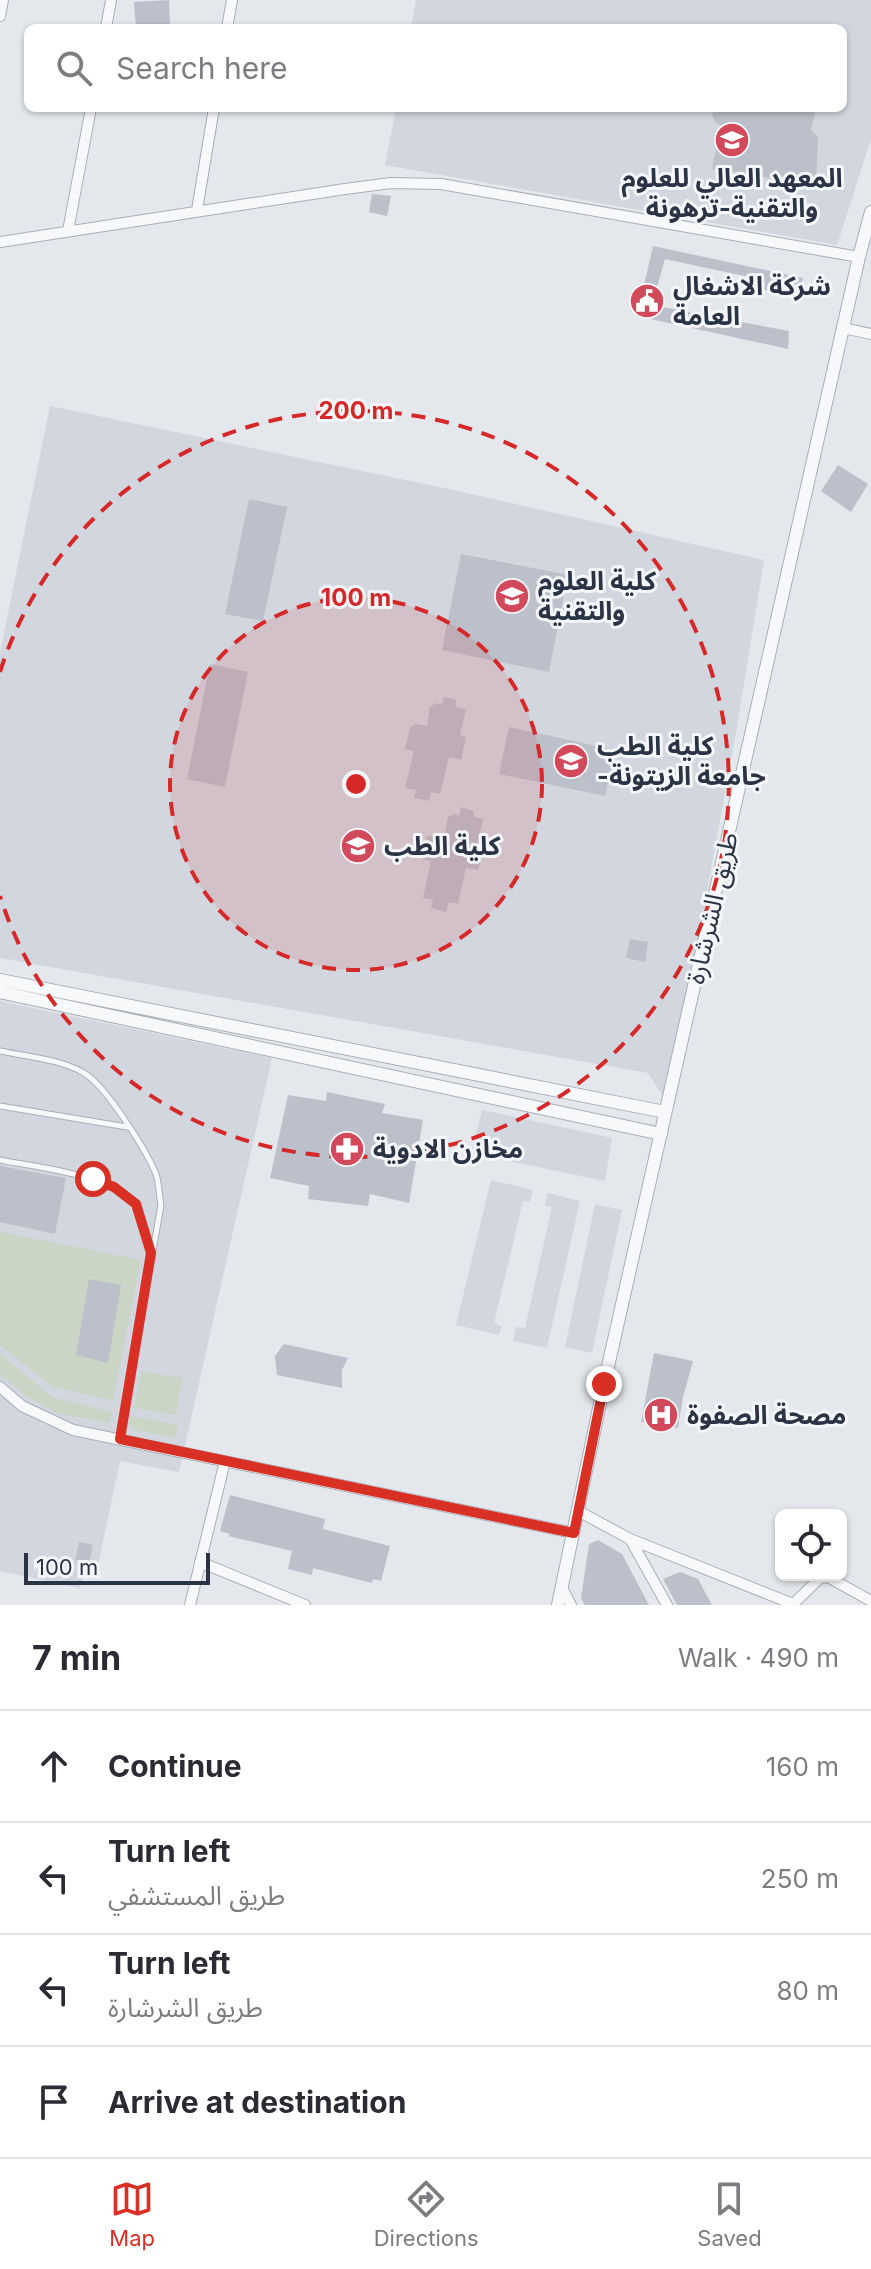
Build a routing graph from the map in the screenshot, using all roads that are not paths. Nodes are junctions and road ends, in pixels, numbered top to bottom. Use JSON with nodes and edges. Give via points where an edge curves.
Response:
{"nodes":[{"id":1,"x":3,"y":0,"type":"edge"},
{"id":2,"x":111,"y":0,"type":"edge"},
{"id":3,"x":232,"y":0,"type":"edge"},
{"id":4,"x":0,"y":16,"type":"edge"},
{"id":5,"x":107,"y":24,"type":"edge"},
{"id":6,"x":228,"y":24,"type":"edge"},
{"id":7,"x":90,"y":112,"type":"edge"},
{"id":8,"x":213,"y":112,"type":"edge"},
{"id":9,"x":197,"y":210,"type":"junction"},
{"id":10,"x":871,"y":212,"type":"edge"},
{"id":11,"x":68,"y":231,"type":"junction"},
{"id":12,"x":0,"y":242,"type":"edge"},
{"id":13,"x":859,"y":257,"type":"junction"},
{"id":14,"x":843,"y":328,"type":"junction"},
{"id":15,"x":871,"y":334,"type":"edge"},
{"id":16,"x":0,"y":980,"type":"edge"},
{"id":17,"x":0,"y":992,"type":"edge"},
{"id":18,"x":0,"y":1051,"type":"edge"},
{"id":19,"x":0,"y":1106,"type":"edge"},
{"id":20,"x":665,"y":1112,"type":"junction"},
{"id":21,"x":128,"y":1127,"type":"junction"},
{"id":22,"x":661,"y":1134,"type":"junction"},
{"id":23,"x":0,"y":1160,"type":"edge"},
{"id":24,"x":151,"y":1253,"type":"junction"},
{"id":25,"x":0,"y":1387,"type":"edge"},
{"id":26,"x":120,"y":1439,"type":"junction"},
{"id":27,"x":225,"y":1461,"type":"junction"},
{"id":28,"x":580,"y":1512,"type":"junction"},
{"id":29,"x":574,"y":1533,"type":"junction"},
{"id":30,"x":630,"y":1539,"type":"junction"},
{"id":31,"x":200,"y":1562,"type":"junction"},
{"id":32,"x":561,"y":1586,"type":"junction"},
{"id":33,"x":871,"y":1601,"type":"edge"},
{"id":34,"x":793,"y":1604,"type":"edge"},
{"id":35,"x":190,"y":1605,"type":"edge"},
{"id":36,"x":305,"y":1605,"type":"edge"},
{"id":37,"x":558,"y":1605,"type":"edge"},
{"id":38,"x":571,"y":1605,"type":"edge"},
{"id":39,"x":667,"y":1605,"type":"edge"}],
"edges":[{"from":1,"to":4,"type":"street"},
{"from":2,"to":5,"type":"street"},
{"from":3,"to":6,"type":"street"},
{"from":7,"to":11,"type":"street"},
{"from":8,"to":9,"type":"street"},
{"from":9,"to":11,"type":"street"},
{"from":9,"to":13,"type":"street","via":[[391,183],[441,184]]},
{"from":10,"to":13,"type":"street","name":"طريق الشرشارة"},
{"from":11,"to":12,"type":"street"},
{"from":13,"to":14,"type":"street","name":"طريق الشرشارة"},
{"from":14,"to":15,"type":"street"},
{"from":14,"to":20,"type":"street","name":"طريق الشرشارة"},
{"from":16,"to":20,"type":"street"},
{"from":17,"to":22,"type":"street"},
{"from":18,"to":21,"type":"lane","via":[[87,1074]]},
{"from":19,"to":21,"type":"lane"},
{"from":20,"to":22,"type":"street","name":"طريق الشرشارة"},
{"from":21,"to":24,"type":"lane","via":[[157,1176],[161,1205]]},
{"from":22,"to":28,"type":"street","name":"طريق الشرشارة"},
{"from":23,"to":24,"type":"lane","via":[[114,1187],[136,1204]]},
{"from":24,"to":26,"type":"lane"},
{"from":25,"to":26,"type":"street","via":[[22,1406],[73,1430]]},
{"from":26,"to":27,"type":"street"},
{"from":27,"to":29,"type":"street"},
{"from":27,"to":31,"type":"street"},
{"from":28,"to":29,"type":"street","name":"طريق الشرشارة"},
{"from":28,"to":30,"type":"street"},
{"from":29,"to":32,"type":"street","name":"طريق الشرشارة"},
{"from":30,"to":34,"type":"street"},
{"from":30,"to":39,"type":"street"},
{"from":31,"to":35,"type":"street"},
{"from":31,"to":36,"type":"street"},
{"from":32,"to":37,"type":"street","name":"طريق الشرشارة"},
{"from":32,"to":38,"type":"street"},
{"from":33,"to":34,"type":"street","via":[[828,1577],[820,1578]]}]}
